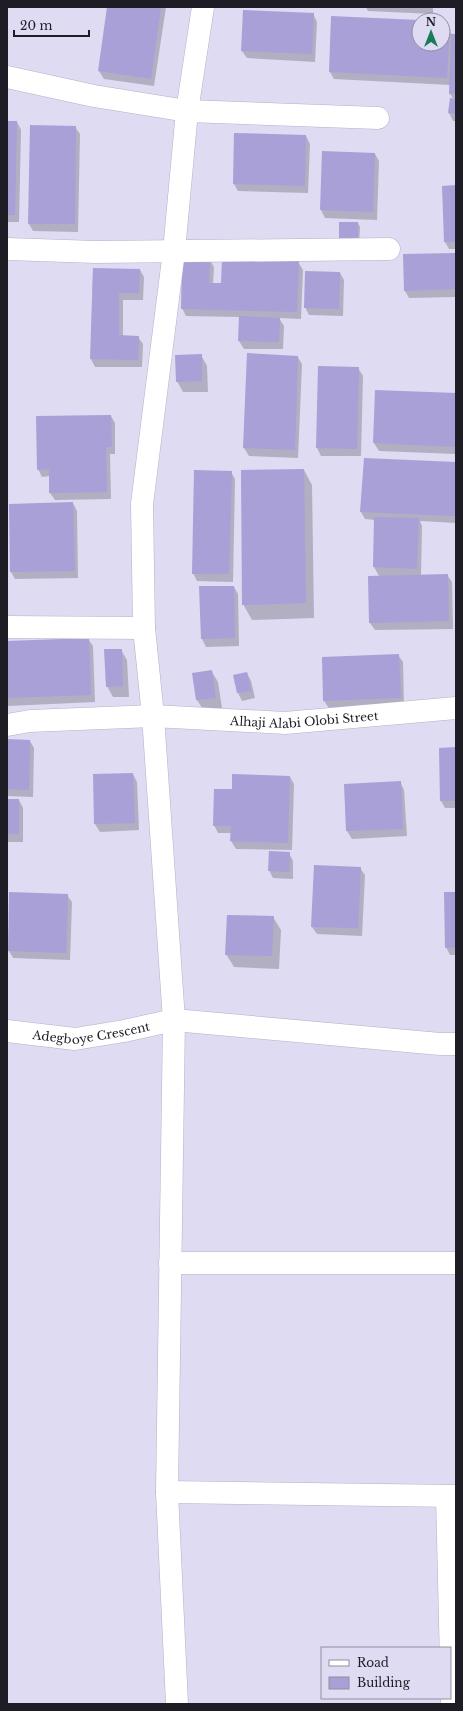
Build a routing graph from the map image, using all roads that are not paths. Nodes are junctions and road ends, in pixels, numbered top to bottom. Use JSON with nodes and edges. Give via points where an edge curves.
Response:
{"nodes":[{"id":1,"x":203,"y":7,"type":"edge"},
{"id":2,"x":7,"y":77,"type":"edge"},
{"id":3,"x":187,"y":111,"type":"junction"},
{"id":4,"x":378,"y":118,"type":"dead end"},
{"id":5,"x":389,"y":249,"type":"dead end"},
{"id":6,"x":7,"y":250,"type":"edge"},
{"id":7,"x":174,"y":251,"type":"junction"},
{"id":8,"x":7,"y":627,"type":"edge"},
{"id":9,"x":144,"y":628,"type":"junction"},
{"id":10,"x":456,"y":708,"type":"edge"},
{"id":11,"x":153,"y":716,"type":"junction"},
{"id":12,"x":7,"y":725,"type":"edge"},
{"id":13,"x":174,"y":1020,"type":"junction"},
{"id":14,"x":7,"y":1031,"type":"edge"},
{"id":15,"x":456,"y":1044,"type":"edge"},
{"id":16,"x":170,"y":1262,"type":"junction"},
{"id":17,"x":456,"y":1263,"type":"edge"},
{"id":18,"x":168,"y":1492,"type":"junction"},
{"id":19,"x":452,"y":1497,"type":"edge"},
{"id":20,"x":177,"y":1704,"type":"edge"},
{"id":21,"x":452,"y":1704,"type":"edge"}],
"edges":[{"from":1,"to":3,"type":"street"},
{"from":2,"to":3,"type":"street","via":[[94,96]]},
{"from":3,"to":4,"type":"street"},
{"from":3,"to":7,"type":"street"},
{"from":5,"to":7,"type":"street"},
{"from":6,"to":7,"type":"street"},
{"from":7,"to":9,"type":"street","via":[[142,504]]},
{"from":8,"to":9,"type":"street"},
{"from":9,"to":11,"type":"street"},
{"from":10,"to":11,"type":"street","name":"Alhaji Alabi Olobi Street","via":[[285,723]]},
{"from":11,"to":12,"type":"street","name":"Alhaji Alabi Olobi Street","via":[[30,721]]},
{"from":11,"to":13,"type":"street"},
{"from":13,"to":14,"type":"street","name":"Adegboye Crescent","via":[[75,1039]]},
{"from":13,"to":15,"type":"street","name":"Adegboye Crescent"},
{"from":13,"to":16,"type":"street"},
{"from":16,"to":17,"type":"street"},
{"from":16,"to":18,"type":"street"},
{"from":18,"to":19,"type":"street"},
{"from":18,"to":20,"type":"street"},
{"from":19,"to":21,"type":"street"}]}
